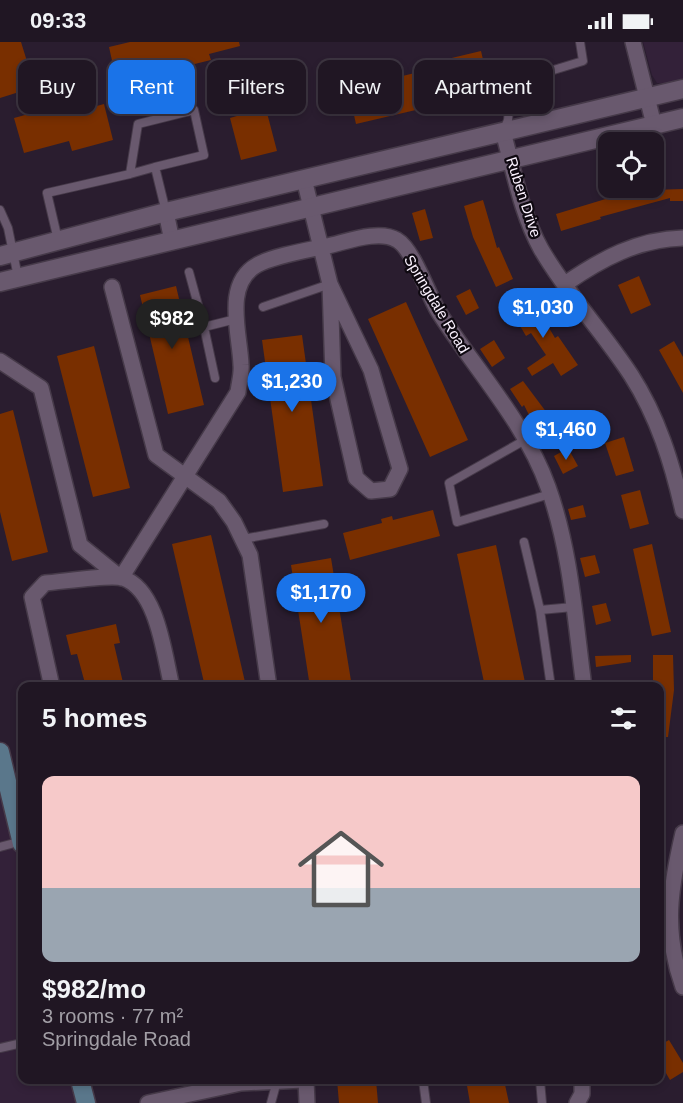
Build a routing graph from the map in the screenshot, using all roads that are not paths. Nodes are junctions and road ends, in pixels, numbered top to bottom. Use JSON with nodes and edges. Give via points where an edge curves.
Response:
{"nodes":[{"id":1,"x":580,"y":42,"type":"edge"},
{"id":2,"x":633,"y":42,"type":"edge"},
{"id":3,"x":683,"y":89,"type":"edge"},
{"id":4,"x":646,"y":98,"type":"junction"},
{"id":5,"x":683,"y":118,"type":"edge"},
{"id":6,"x":654,"y":125,"type":"junction"},
{"id":7,"x":503,"y":132,"type":"junction"},
{"id":8,"x":511,"y":159,"type":"junction"},
{"id":9,"x":155,"y":167,"type":"junction"},
{"id":10,"x":130,"y":174,"type":"junction"},
{"id":11,"x":304,"y":179,"type":"junction"},
{"id":12,"x":311,"y":207,"type":"junction"},
{"id":13,"x":0,"y":210,"type":"edge"},
{"id":14,"x":166,"y":212,"type":"junction"},
{"id":15,"x":683,"y":238,"type":"edge"},
{"id":16,"x":58,"y":240,"type":"junction"},
{"id":17,"x":172,"y":240,"type":"junction"},
{"id":18,"x":321,"y":247,"type":"junction"},
{"id":19,"x":6,"y":254,"type":"edge"},
{"id":20,"x":189,"y":272,"type":"dead end"},
{"id":21,"x":18,"y":277,"type":"junction"},
{"id":22,"x":0,"y":282,"type":"edge"},
{"id":23,"x":565,"y":284,"type":"junction"},
{"id":24,"x":330,"y":285,"type":"junction"},
{"id":25,"x":112,"y":287,"type":"dead end"},
{"id":26,"x":263,"y":307,"type":"dead end"},
{"id":27,"x":236,"y":319,"type":"junction"},
{"id":28,"x":204,"y":327,"type":"junction"},
{"id":29,"x":0,"y":361,"type":"edge"},
{"id":30,"x":215,"y":378,"type":"dead end"},
{"id":31,"x":525,"y":440,"type":"junction"},
{"id":32,"x":184,"y":475,"type":"junction"},
{"id":33,"x":550,"y":494,"type":"junction"},
{"id":34,"x":683,"y":511,"type":"edge"},
{"id":35,"x":324,"y":524,"type":"dead end"},
{"id":36,"x":243,"y":539,"type":"junction"},
{"id":37,"x":524,"y":542,"type":"dead end"},
{"id":38,"x":121,"y":578,"type":"junction"},
{"id":39,"x":573,"y":607,"type":"junction"},
{"id":40,"x":540,"y":610,"type":"junction"},
{"id":41,"x":51,"y":682,"type":"edge"},
{"id":42,"x":171,"y":682,"type":"edge"},
{"id":43,"x":268,"y":682,"type":"edge"},
{"id":44,"x":550,"y":682,"type":"edge"},
{"id":45,"x":583,"y":682,"type":"edge"},
{"id":46,"x":0,"y":752,"type":"edge"},
{"id":47,"x":18,"y":826,"type":"edge"},
{"id":48,"x":683,"y":833,"type":"edge"},
{"id":49,"x":18,"y":844,"type":"edge"},
{"id":50,"x":0,"y":847,"type":"edge"},
{"id":51,"x":681,"y":849,"type":"edge"},
{"id":52,"x":683,"y":987,"type":"edge"},
{"id":53,"x":18,"y":1044,"type":"edge"},
{"id":54,"x":0,"y":1048,"type":"edge"},
{"id":55,"x":81,"y":1084,"type":"edge"},
{"id":56,"x":237,"y":1084,"type":"edge"},
{"id":57,"x":276,"y":1084,"type":"edge"},
{"id":58,"x":305,"y":1084,"type":"edge"},
{"id":59,"x":424,"y":1084,"type":"edge"},
{"id":60,"x":540,"y":1084,"type":"edge"},
{"id":61,"x":582,"y":1084,"type":"edge"},
{"id":62,"x":157,"y":1102,"type":"edge"},
{"id":63,"x":86,"y":1103,"type":"edge"},
{"id":64,"x":272,"y":1103,"type":"edge"},
{"id":65,"x":307,"y":1103,"type":"edge"},
{"id":66,"x":426,"y":1103,"type":"edge"},
{"id":67,"x":542,"y":1103,"type":"edge"},
{"id":68,"x":577,"y":1103,"type":"edge"}],
"edges":[{"from":1,"to":7,"type":"lane","via":[[583,61],[512,83]]},
{"from":2,"to":4,"type":"street"},
{"from":3,"to":4,"type":"street"},
{"from":4,"to":6,"type":"street"},
{"from":4,"to":7,"type":"street"},
{"from":5,"to":6,"type":"street"},
{"from":6,"to":8,"type":"street"},
{"from":7,"to":8,"type":"street","name":"Ruben Drive"},
{"from":7,"to":11,"type":"street"},
{"from":8,"to":12,"type":"street"},
{"from":8,"to":23,"type":"street","name":"Ruben Drive","via":[[531,228]]},
{"from":9,"to":10,"type":"lane"},
{"from":9,"to":10,"type":"lane","via":[[204,154],[194,110],[138,124]]},
{"from":9,"to":14,"type":"lane"},
{"from":10,"to":16,"type":"lane","via":[[47,193]]},
{"from":11,"to":12,"type":"street"},
{"from":11,"to":14,"type":"street"},
{"from":12,"to":17,"type":"street"},
{"from":12,"to":18,"type":"street"},
{"from":13,"to":19,"type":"lane","via":[[8,228]]},
{"from":14,"to":16,"type":"street"},
{"from":14,"to":17,"type":"street"},
{"from":15,"to":23,"type":"street","via":[[663,239],[615,253]]},
{"from":16,"to":19,"type":"street"},
{"from":17,"to":21,"type":"street"},
{"from":18,"to":24,"type":"street"},
{"from":18,"to":27,"type":"street","name":"Springdale Road","via":[[258,264],[243,274]]},
{"from":18,"to":31,"type":"street","name":"Springdale Road","via":[[379,236],[398,241],[413,260],[437,309]]},
{"from":19,"to":21,"type":"lane"},
{"from":20,"to":28,"type":"lane"},
{"from":21,"to":22,"type":"street"},
{"from":23,"to":34,"type":"street","name":"Ruben Drive","via":[[648,405],[673,469]]},
{"from":24,"to":24,"type":"street","via":[[333,377],[356,478],[371,492],[390,489],[400,469],[371,370]]},
{"from":24,"to":26,"type":"lane"},
{"from":25,"to":32,"type":"street","via":[[156,455]]},
{"from":27,"to":28,"type":"lane"},
{"from":27,"to":32,"type":"street","name":"Springdale Road","via":[[242,368],[238,392]]},
{"from":28,"to":30,"type":"lane"},
{"from":29,"to":38,"type":"street","via":[[41,388],[80,545]]},
{"from":31,"to":33,"type":"street","name":"Springdale Road"},
{"from":31,"to":33,"type":"lane","via":[[449,483],[457,522]]},
{"from":32,"to":36,"type":"street","via":[[219,501]]},
{"from":32,"to":38,"type":"street","name":"Springdale Road"},
{"from":33,"to":39,"type":"street","name":"Springdale Road","via":[[563,540]]},
{"from":35,"to":36,"type":"lane"},
{"from":36,"to":43,"type":"street","via":[[250,555]]},
{"from":37,"to":40,"type":"lane"},
{"from":38,"to":41,"type":"street","via":[[45,583],[32,597]]},
{"from":38,"to":42,"type":"street","via":[[139,588],[156,617]]},
{"from":39,"to":40,"type":"lane"},
{"from":39,"to":45,"type":"street","name":"Springdale Road"},
{"from":40,"to":44,"type":"lane"},
{"from":46,"to":47,"type":"main road"},
{"from":48,"to":51,"type":"street"},
{"from":49,"to":50,"type":"lane"},
{"from":51,"to":52,"type":"street","via":[[670,891],[669,921]]},
{"from":53,"to":54,"type":"lane"},
{"from":55,"to":63,"type":"main road"},
{"from":56,"to":62,"type":"street"},
{"from":57,"to":64,"type":"lane"},
{"from":58,"to":65,"type":"street"},
{"from":59,"to":66,"type":"lane"},
{"from":60,"to":67,"type":"lane"},
{"from":61,"to":68,"type":"street"}]}
